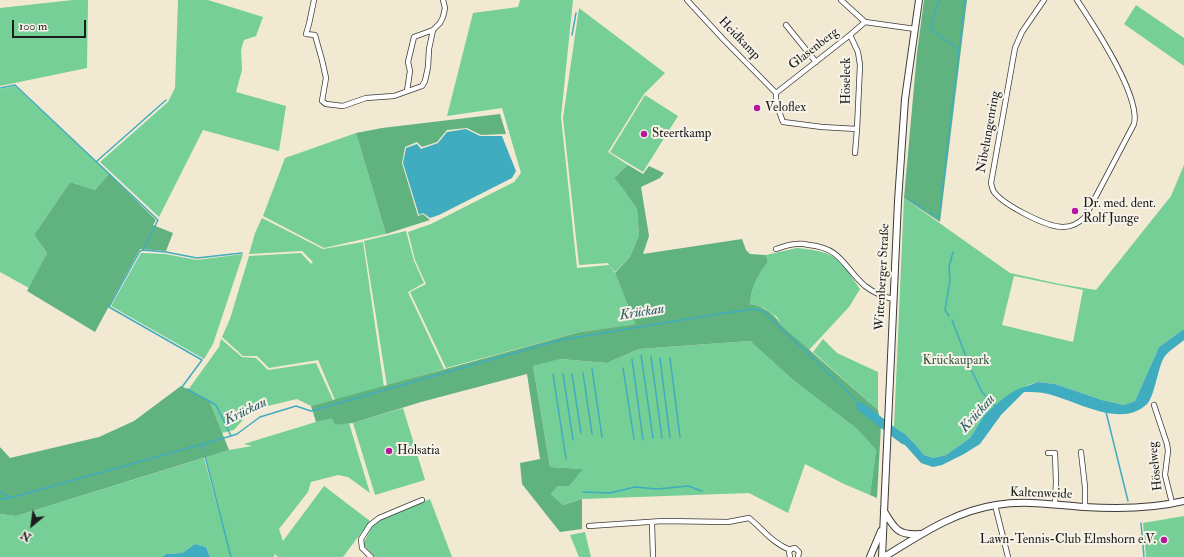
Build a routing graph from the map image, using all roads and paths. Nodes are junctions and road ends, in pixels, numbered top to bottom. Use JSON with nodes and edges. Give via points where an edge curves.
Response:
{"nodes":[{"id":1,"x":314,"y":0,"type":"edge"},
{"id":2,"x":444,"y":0,"type":"edge"},
{"id":3,"x":687,"y":0,"type":"edge"},
{"id":4,"x":841,"y":0,"type":"edge"},
{"id":5,"x":919,"y":0,"type":"edge"},
{"id":6,"x":1044,"y":0,"type":"edge"},
{"id":7,"x":1077,"y":0,"type":"edge"},
{"id":8,"x":865,"y":22,"type":"junction"},
{"id":9,"x":786,"y":25,"type":"dead end"},
{"id":10,"x":915,"y":29,"type":"junction"},
{"id":11,"x":433,"y":30,"type":"junction"},
{"id":12,"x":850,"y":35,"type":"junction"},
{"id":13,"x":816,"y":62,"type":"junction"},
{"id":14,"x":407,"y":91,"type":"junction"},
{"id":15,"x":776,"y":93,"type":"junction"},
{"id":16,"x":857,"y":129,"type":"junction"},
{"id":17,"x":855,"y":153,"type":"dead end"},
{"id":18,"x":776,"y":249,"type":"dead end"},
{"id":19,"x":894,"y":299,"type":"junction"},
{"id":20,"x":1154,"y":405,"type":"dead end"},
{"id":21,"x":1081,"y":452,"type":"dead end"},
{"id":22,"x":1048,"y":453,"type":"dead end"},
{"id":23,"x":422,"y":500,"type":"dead end"},
{"id":24,"x":1184,"y":501,"type":"edge"},
{"id":25,"x":1172,"y":503,"type":"junction"},
{"id":26,"x":1055,"y":504,"type":"junction"},
{"id":27,"x":995,"y":505,"type":"junction"},
{"id":28,"x":1085,"y":507,"type":"junction"},
{"id":29,"x":884,"y":511,"type":"junction"},
{"id":30,"x":652,"y":523,"type":"junction"},
{"id":31,"x":589,"y":526,"type":"dead end"},
{"id":32,"x":883,"y":526,"type":"junction"},
{"id":33,"x":921,"y":534,"type":"junction"},
{"id":34,"x":790,"y":550,"type":"junction"},
{"id":35,"x":372,"y":557,"type":"edge"},
{"id":36,"x":653,"y":557,"type":"edge"},
{"id":37,"x":790,"y":557,"type":"edge"},
{"id":38,"x":798,"y":557,"type":"edge"},
{"id":39,"x":870,"y":557,"type":"edge"},
{"id":40,"x":883,"y":557,"type":"edge"},
{"id":41,"x":1008,"y":557,"type":"edge"}],
"edges":[{"from":1,"to":14,"type":"street","via":[[306,34],[315,34],[322,60],[326,78],[322,101],[343,106],[366,98],[394,96]]},
{"from":2,"to":11,"type":"street","via":[[443,17]]},
{"from":3,"to":15,"type":"street","name":"Heidkamp"},
{"from":4,"to":8,"type":"street"},
{"from":5,"to":10,"type":"main road","name":"Wittenberger Straße"},
{"from":6,"to":7,"type":"street","name":"Nibelungenring","via":[[1022,32],[1015,48],[991,183],[992,190],[1005,202],[1040,221],[1061,227],[1073,225],[1085,217],[1136,117],[1117,66]]},
{"from":8,"to":10,"type":"street"},
{"from":8,"to":12,"type":"street","name":"Glasenberg"},
{"from":9,"to":13,"type":"street"},
{"from":10,"to":19,"type":"main road","name":"Wittenberger Straße","via":[[905,99]]},
{"from":11,"to":14,"type":"street","via":[[425,81],[422,86]]},
{"from":11,"to":14,"type":"street","via":[[414,37],[408,62],[410,72]]},
{"from":12,"to":13,"type":"street","name":"Glasenberg"},
{"from":12,"to":16,"type":"street","name":"Höseleck","via":[[858,52],[860,65]]},
{"from":13,"to":15,"type":"street","name":"Glasenberg"},
{"from":15,"to":16,"type":"street","via":[[776,103],[783,122]]},
{"from":16,"to":17,"type":"street","name":"Höseleck"},
{"from":18,"to":19,"type":"street","via":[[797,244],[823,247],[841,259],[867,287]]},
{"from":19,"to":29,"type":"main road","name":"Wittenberger Straße"},
{"from":20,"to":25,"type":"street","name":"Höselweg","via":[[1167,444],[1165,475]]},
{"from":21,"to":28,"type":"street"},
{"from":22,"to":26,"type":"street","via":[[1055,453]]},
{"from":23,"to":35,"type":"street","via":[[379,518],[370,525],[361,540],[362,548]]},
{"from":24,"to":25,"type":"main road","name":"Kaltenweide"},
{"from":25,"to":28,"type":"main road","name":"Kaltenweide","via":[[1116,508]]},
{"from":26,"to":27,"type":"main road","name":"Kaltenweide","via":[[1030,502]]},
{"from":26,"to":28,"type":"main road","name":"Kaltenweide"},
{"from":27,"to":33,"type":"main road","name":"Kaltenweide","via":[[962,514]]},
{"from":27,"to":41,"type":"street"},
{"from":29,"to":32,"type":"main road","name":"Wittenberger Straße"},
{"from":29,"to":33,"type":"main road","via":[[899,531],[907,535]]},
{"from":30,"to":31,"type":"street"},
{"from":30,"to":34,"type":"street","via":[[728,522],[749,518],[773,541]]},
{"from":30,"to":36,"type":"street"},
{"from":32,"to":39,"type":"main road"},
{"from":32,"to":40,"type":"main road","name":"Wittenberger Straße"},
{"from":33,"to":40,"type":"main road","name":"Kaltenweide"},
{"from":34,"to":37,"type":"street"},
{"from":34,"to":38,"type":"street","via":[[798,550]]}]}
